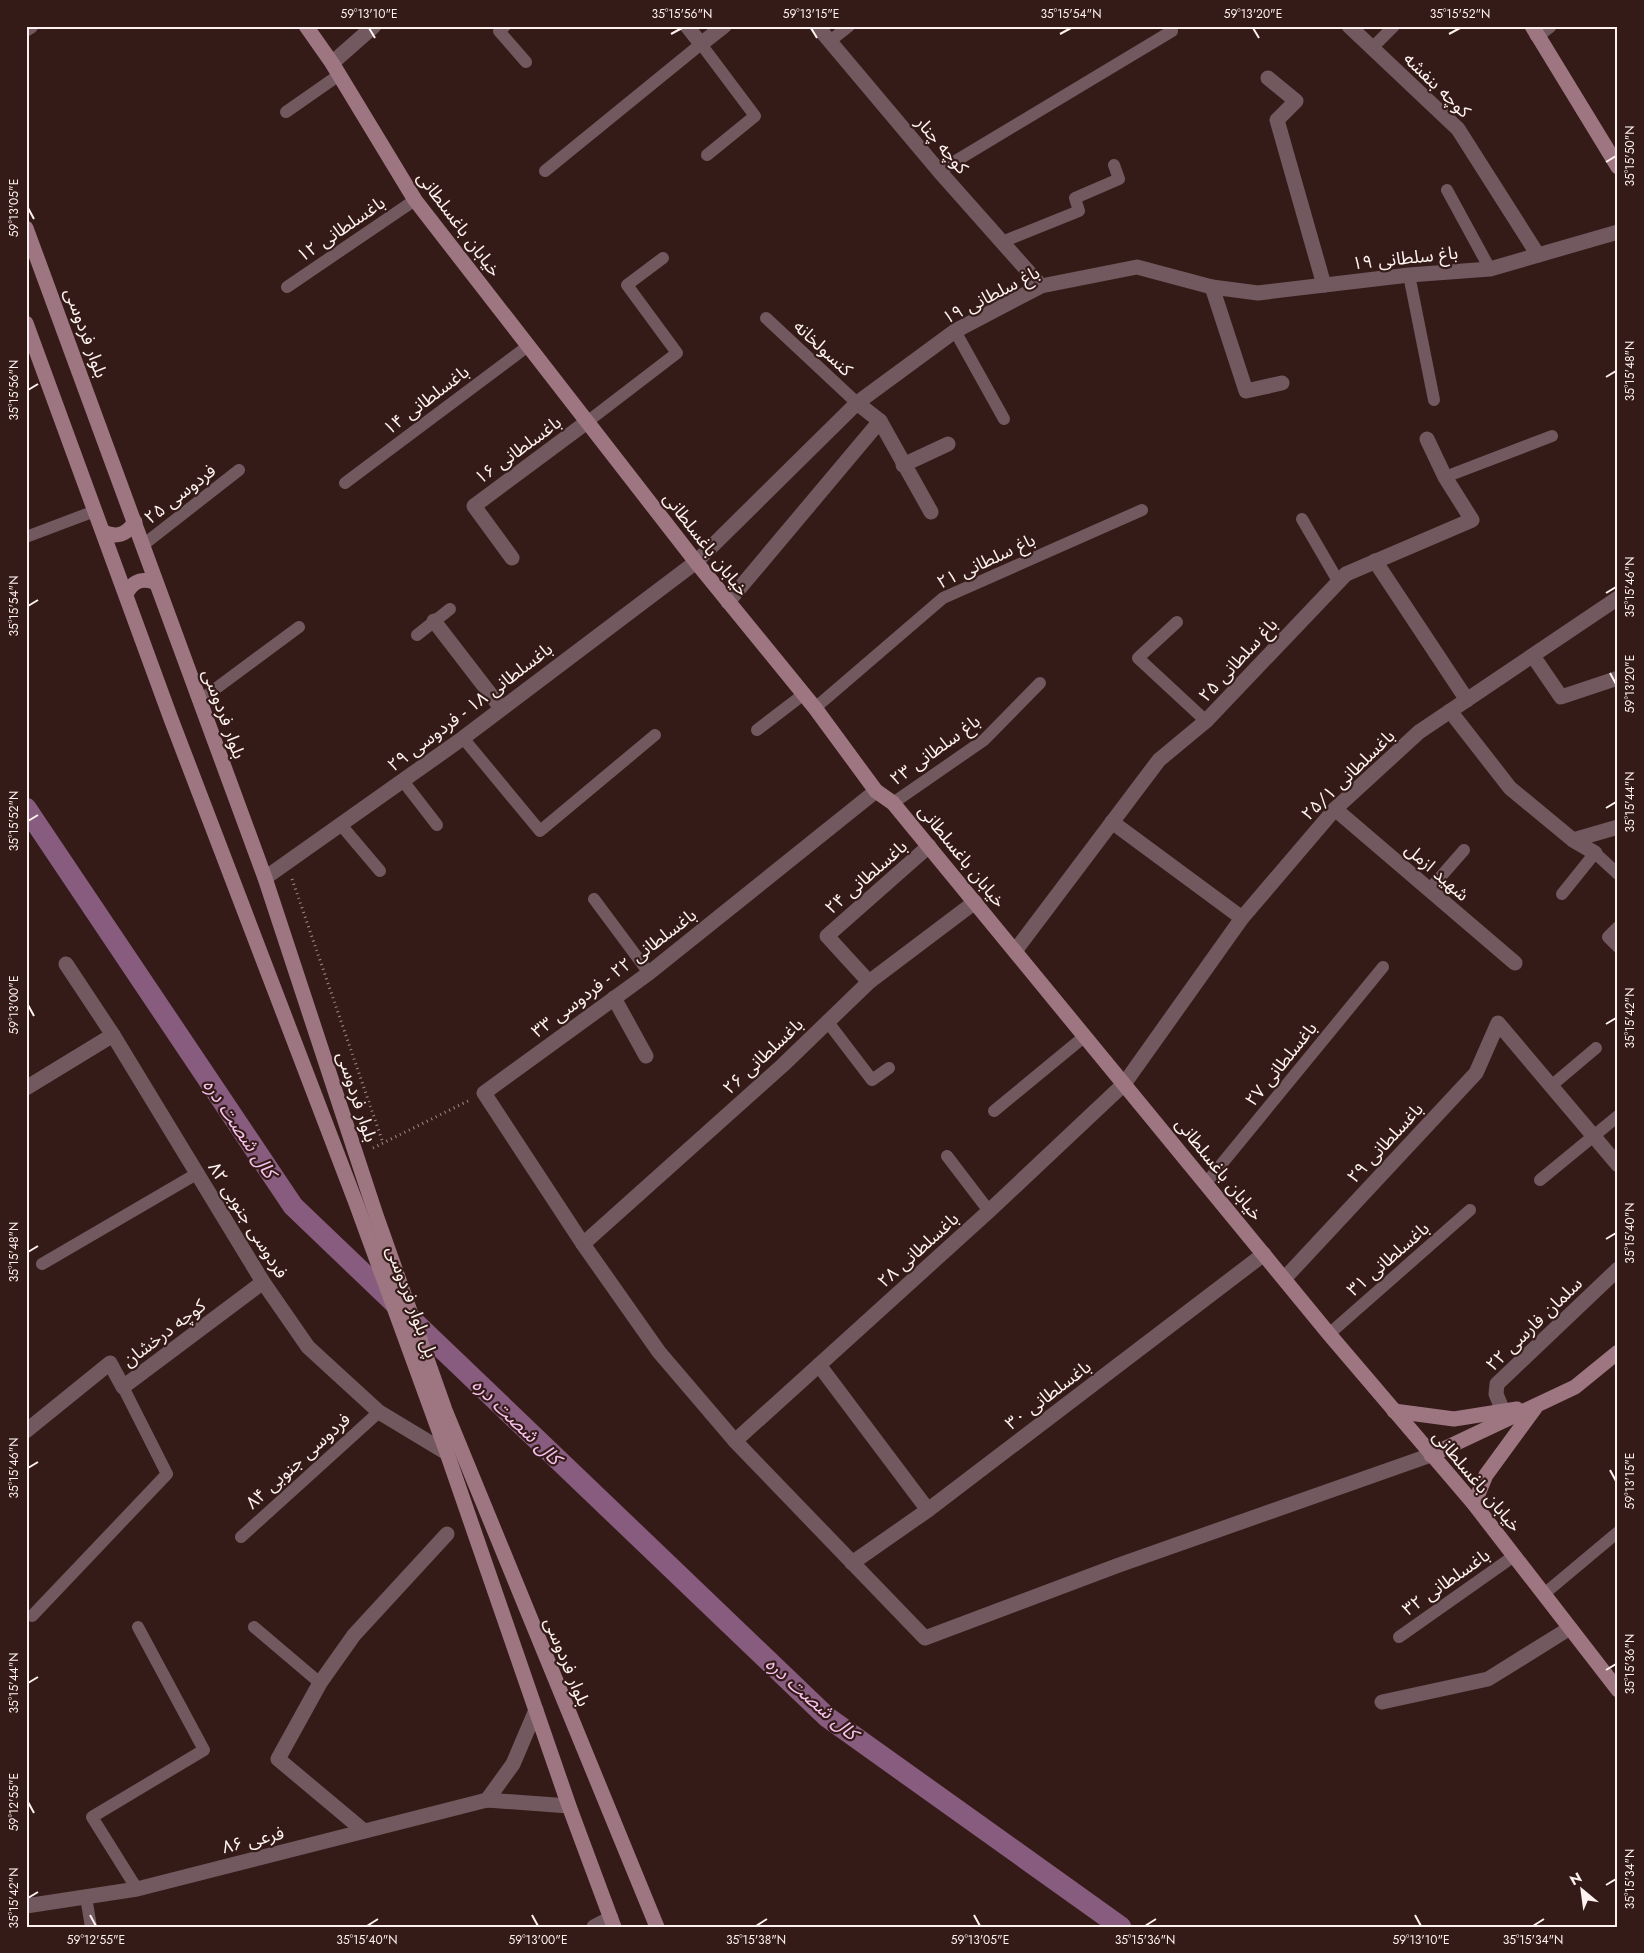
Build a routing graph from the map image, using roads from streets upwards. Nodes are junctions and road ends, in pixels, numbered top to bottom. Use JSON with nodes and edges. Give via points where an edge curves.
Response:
{"nodes":[{"id":1,"x":31,"y":26,"type":"edge"},
{"id":2,"x":306,"y":26,"type":"edge"},
{"id":3,"x":374,"y":26,"type":"edge"},
{"id":4,"x":687,"y":26,"type":"edge"},
{"id":5,"x":724,"y":26,"type":"edge"},
{"id":6,"x":817,"y":26,"type":"edge"},
{"id":7,"x":1349,"y":26,"type":"edge"},
{"id":8,"x":26,"y":29,"type":"edge"},
{"id":9,"x":1539,"y":29,"type":"edge"},
{"id":10,"x":336,"y":69,"type":"junction"},
{"id":11,"x":1268,"y":78,"type":"dead end"},
{"id":12,"x":1618,"y":167,"type":"edge"},
{"id":13,"x":26,"y":228,"type":"edge"},
{"id":14,"x":1618,"y":232,"type":"edge"},
{"id":15,"x":1538,"y":255,"type":"junction"},
{"id":16,"x":1324,"y":285,"type":"junction"},
{"id":17,"x":1041,"y":286,"type":"junction"},
{"id":18,"x":1212,"y":287,"type":"junction"},
{"id":19,"x":26,"y":323,"type":"edge"},
{"id":20,"x":1282,"y":383,"type":"dead end"},
{"id":21,"x":857,"y":403,"type":"junction"},
{"id":22,"x":880,"y":421,"type":"junction"},
{"id":23,"x":587,"y":422,"type":"junction"},
{"id":24,"x":1426,"y":439,"type":"dead end"},
{"id":25,"x":948,"y":444,"type":"dead end"},
{"id":26,"x":903,"y":465,"type":"junction"},
{"id":27,"x":930,"y":512,"type":"dead end"},
{"id":28,"x":135,"y":522,"type":"junction"},
{"id":29,"x":103,"y":532,"type":"junction"},
{"id":30,"x":512,"y":558,"type":"dead end"},
{"id":31,"x":1375,"y":561,"type":"junction"},
{"id":32,"x":696,"y":562,"type":"junction"},
{"id":33,"x":154,"y":582,"type":"junction"},
{"id":34,"x":126,"y":594,"type":"junction"},
{"id":35,"x":1618,"y":598,"type":"edge"},
{"id":36,"x":728,"y":602,"type":"junction"},
{"id":37,"x":434,"y":621,"type":"road end"},
{"id":38,"x":1532,"y":656,"type":"junction"},
{"id":39,"x":1618,"y":678,"type":"edge"},
{"id":40,"x":1467,"y":700,"type":"junction"},
{"id":41,"x":501,"y":708,"type":"junction"},
{"id":42,"x":1450,"y":712,"type":"junction"},
{"id":43,"x":876,"y":791,"type":"junction"},
{"id":44,"x":1335,"y":809,"type":"junction"},
{"id":45,"x":1112,"y":822,"type":"junction"},
{"id":46,"x":1618,"y":827,"type":"edge"},
{"id":47,"x":1573,"y":840,"type":"junction"},
{"id":48,"x":929,"y":846,"type":"junction"},
{"id":49,"x":1596,"y":853,"type":"road end"},
{"id":50,"x":265,"y":878,"type":"junction"},
{"id":51,"x":975,"y":902,"type":"junction"},
{"id":52,"x":1242,"y":918,"type":"junction"},
{"id":53,"x":1015,"y":950,"type":"junction"},
{"id":54,"x":1515,"y":963,"type":"dead end"},
{"id":55,"x":66,"y":964,"type":"dead end"},
{"id":56,"x":869,"y":982,"type":"junction"},
{"id":57,"x":614,"y":998,"type":"junction"},
{"id":58,"x":113,"y":1036,"type":"junction"},
{"id":59,"x":646,"y":1056,"type":"dead end"},
{"id":60,"x":1124,"y":1084,"type":"junction"},
{"id":61,"x":26,"y":1088,"type":"edge"},
{"id":62,"x":1618,"y":1166,"type":"edge"},
{"id":63,"x":356,"y":1204,"type":"joint"},
{"id":64,"x":376,"y":1215,"type":"joint"},
{"id":65,"x":583,"y":1244,"type":"junction"},
{"id":66,"x":1264,"y":1254,"type":"junction"},
{"id":67,"x":1618,"y":1269,"type":"edge"},
{"id":68,"x":1284,"y":1279,"type":"junction"},
{"id":69,"x":263,"y":1282,"type":"junction"},
{"id":70,"x":1618,"y":1352,"type":"edge"},
{"id":71,"x":819,"y":1365,"type":"junction"},
{"id":72,"x":1536,"y":1406,"type":"junction"},
{"id":73,"x":1394,"y":1411,"type":"junction"},
{"id":74,"x":438,"y":1412,"type":"junction"},
{"id":75,"x":1503,"y":1412,"type":"junction"},
{"id":76,"x":26,"y":1431,"type":"edge"},
{"id":77,"x":735,"y":1441,"type":"junction"},
{"id":78,"x":447,"y":1453,"type":"junction"},
{"id":79,"x":1431,"y":1455,"type":"junction"},
{"id":80,"x":1474,"y":1504,"type":"junction"},
{"id":81,"x":928,"y":1510,"type":"junction"},
{"id":82,"x":447,"y":1534,"type":"dead end"},
{"id":83,"x":852,"y":1563,"type":"junction"},
{"id":84,"x":1570,"y":1628,"type":"junction"},
{"id":85,"x":1618,"y":1690,"type":"edge"},
{"id":86,"x":1382,"y":1702,"type":"dead end"},
{"id":87,"x":536,"y":1710,"type":"junction"},
{"id":88,"x":487,"y":1800,"type":"junction"},
{"id":89,"x":569,"y":1806,"type":"junction"},
{"id":90,"x":364,"y":1831,"type":"junction"},
{"id":91,"x":26,"y":1906,"type":"edge"},
{"id":92,"x":613,"y":1922,"type":"edge"},
{"id":93,"x":594,"y":1927,"type":"edge"},
{"id":94,"x":657,"y":1927,"type":"edge"}],
"edges":[{"from":1,"to":8,"type":"street"},
{"from":2,"to":10,"type":"main road","name":"خیابان باغسلطانی"},
{"from":3,"to":10,"type":"street"},
{"from":4,"to":5,"type":"street","via":[[701,44]]},
{"from":6,"to":17,"type":"street","name":"کوچه چنار"},
{"from":7,"to":15,"type":"street","name":"کوچه بنفشه","via":[[1458,129]]},
{"from":9,"to":12,"type":"main road"},
{"from":10,"to":23,"type":"main road","name":"خیابان باغسلطانی","via":[[415,200]]},
{"from":11,"to":16,"type":"street","via":[[1296,101],[1277,120]]},
{"from":13,"to":28,"type":"main road","name":"بلوار فردوسی"},
{"from":14,"to":15,"type":"street","name":"باغ سلطانی ۱۹"},
{"from":15,"to":16,"type":"street","name":"باغ سلطانی ۱۹","via":[[1490,269]]},
{"from":16,"to":18,"type":"street","name":"باغ سلطانی ۱۹","via":[[1258,293]]},
{"from":17,"to":18,"type":"street","name":"باغ سلطانی ۱۹","via":[[1137,267]]},
{"from":17,"to":21,"type":"street","name":"باغ سلطانی ۱۹","via":[[955,331]]},
{"from":18,"to":20,"type":"street","via":[[1246,391]]},
{"from":19,"to":29,"type":"main road","name":"بلوار فردوسی"},
{"from":21,"to":22,"type":"street"},
{"from":21,"to":32,"type":"street","name":"باغ سلطانی ۱۹"},
{"from":22,"to":26,"type":"street"},
{"from":22,"to":36,"type":"street"},
{"from":23,"to":30,"type":"street","name":"باغسلطانی ۱۶","via":[[474,506]]},
{"from":23,"to":32,"type":"main road","name":"خیابان باغسلطانی"},
{"from":24,"to":31,"type":"street","name":"باغ سلطانی ۲۵","via":[[1472,520]]},
{"from":25,"to":26,"type":"street"},
{"from":26,"to":27,"type":"street"},
{"from":28,"to":29,"type":"main road","via":[[121,535],[111,536]]},
{"from":28,"to":33,"type":"main road","name":"بلوار فردوسی"},
{"from":29,"to":34,"type":"main road","name":"بلوار فردوسی"},
{"from":31,"to":40,"type":"street"},
{"from":31,"to":45,"type":"street","name":"باغ سلطانی ۲۵","via":[[1346,574],[1206,721],[1159,760]]},
{"from":32,"to":36,"type":"main road","name":"خیابان باغسلطانی"},
{"from":32,"to":41,"type":"street","name":"باغسلطانی ۱۸ - فردوسی ۲۹"},
{"from":33,"to":34,"type":"main road","via":[[138,581]]},
{"from":33,"to":50,"type":"main road","name":"بلوار فردوسی"},
{"from":34,"to":63,"type":"main road","name":"بلوار فردوسی"},
{"from":35,"to":38,"type":"street","name":"باغسلطانی ۲۵/۱"},
{"from":36,"to":43,"type":"main road","name":"خیابان باغسلطانی","via":[[815,708]]},
{"from":37,"to":41,"type":"street"},
{"from":38,"to":39,"type":"street","via":[[1561,697]]},
{"from":38,"to":40,"type":"street","name":"باغسلطانی ۲۵/۱"},
{"from":40,"to":42,"type":"street","name":"باغسلطانی ۲۵/۱"},
{"from":41,"to":50,"type":"street","name":"باغسلطانی ۱۸ - فردوسی ۲۹"},
{"from":42,"to":44,"type":"street","name":"باغسلطانی ۲۵/۱","via":[[1419,732]]},
{"from":42,"to":47,"type":"street","via":[[1510,788]]},
{"from":43,"to":48,"type":"main road","name":"خیابان باغسلطانی","via":[[893,803]]},
{"from":43,"to":57,"type":"street","name":"باغسلطانی ۲۲ - فردوسی ۳۳"},
{"from":44,"to":52,"type":"street","name":"باغسلطانی ۲۵/۱"},
{"from":44,"to":54,"type":"street","name":"شهید ازمل"},
{"from":45,"to":52,"type":"street"},
{"from":45,"to":53,"type":"street","name":"باغ سلطانی ۲۵"},
{"from":46,"to":47,"type":"street"},
{"from":47,"to":49,"type":"street"},
{"from":48,"to":51,"type":"main road","name":"خیابان باغسلطانی"},
{"from":48,"to":56,"type":"street","name":"باغسلطانی ۲۴","via":[[827,936]]},
{"from":50,"to":64,"type":"main road","name":"بلوار فردوسی"},
{"from":51,"to":53,"type":"main road","name":"خیابان باغسلطانی"},
{"from":51,"to":56,"type":"street","name":"باغسلطانی ۲۶"},
{"from":52,"to":60,"type":"street","name":"باغسلطانی ۲۵/۱"},
{"from":53,"to":60,"type":"main road","name":"خیابان باغسلطانی"},
{"from":55,"to":58,"type":"street","name":"فردوسی جنوبی ۸۲"},
{"from":56,"to":65,"type":"street","name":"باغسلطانی ۲۶","via":[[783,1065]]},
{"from":57,"to":59,"type":"street"},
{"from":57,"to":65,"type":"street","name":"باغسلطانی ۲۲ - فردوسی ۳۳","via":[[484,1093]]},
{"from":58,"to":61,"type":"street"},
{"from":58,"to":69,"type":"street","name":"فردوسی جنوبی ۸۲"},
{"from":60,"to":66,"type":"main road","name":"خیابان باغسلطانی"},
{"from":60,"to":71,"type":"street","name":"باغسلطانی ۲۸"},
{"from":62,"to":68,"type":"street","name":"باغسلطانی ۲۹","via":[[1498,1023],[1476,1072]]},
{"from":63,"to":74,"type":"main road","name":"پل بلوار فردوسی"},
{"from":64,"to":74,"type":"main road","name":"پل بلوار فردوسی"},
{"from":65,"to":77,"type":"street","via":[[660,1352]]},
{"from":66,"to":68,"type":"main road","name":"خیابان باغسلطانی"},
{"from":66,"to":81,"type":"street","name":"باغسلطانی ۳۰"},
{"from":67,"to":75,"type":"street","name":"سلمان فارسی ۲۲","via":[[1497,1384],[1496,1394]]},
{"from":68,"to":73,"type":"main road","name":"خیابان باغسلطانی"},
{"from":69,"to":76,"type":"street","name":"کوچه درخشان","via":[[123,1387],[110,1363]]},
{"from":69,"to":78,"type":"street","name":"فردوسی جنوبی ۸۲","via":[[308,1347],[379,1412]]},
{"from":70,"to":72,"type":"main road","via":[[1575,1387]]},
{"from":71,"to":77,"type":"street","name":"باغسلطانی ۲۸"},
{"from":71,"to":81,"type":"street"},
{"from":72,"to":75,"type":"main road"},
{"from":72,"to":79,"type":"main road"},
{"from":72,"to":80,"type":"main road","via":[[1486,1475]]},
{"from":73,"to":75,"type":"main road","via":[[1454,1419]]},
{"from":73,"to":79,"type":"main road","name":"خیابان باغسلطانی"},
{"from":74,"to":78,"type":"main road"},
{"from":74,"to":94,"type":"main road","name":"بلوار فردوسی"},
{"from":77,"to":83,"type":"street"},
{"from":78,"to":87,"type":"main road"},
{"from":79,"to":80,"type":"main road","name":"خیابان باغسلطانی"},
{"from":79,"to":83,"type":"street","via":[[1119,1565],[925,1638]]},
{"from":80,"to":84,"type":"main road","name":"خیابان باغسلطانی"},
{"from":81,"to":83,"type":"street","name":"باغسلطانی ۳۰"},
{"from":82,"to":90,"type":"street","via":[[354,1635],[320,1683],[278,1759]]},
{"from":84,"to":85,"type":"main road","name":"خیابان باغسلطانی"},
{"from":84,"to":86,"type":"street","via":[[1488,1679]]},
{"from":87,"to":88,"type":"street","via":[[513,1764]]},
{"from":87,"to":89,"type":"main road"},
{"from":88,"to":89,"type":"street","name":"فرعی ۸۶"},
{"from":88,"to":90,"type":"street","name":"فرعی ۸۶"},
{"from":89,"to":92,"type":"main road"},
{"from":90,"to":91,"type":"street","name":"فرعی ۸۶","via":[[137,1889]]},
{"from":92,"to":93,"type":"street"}]}
